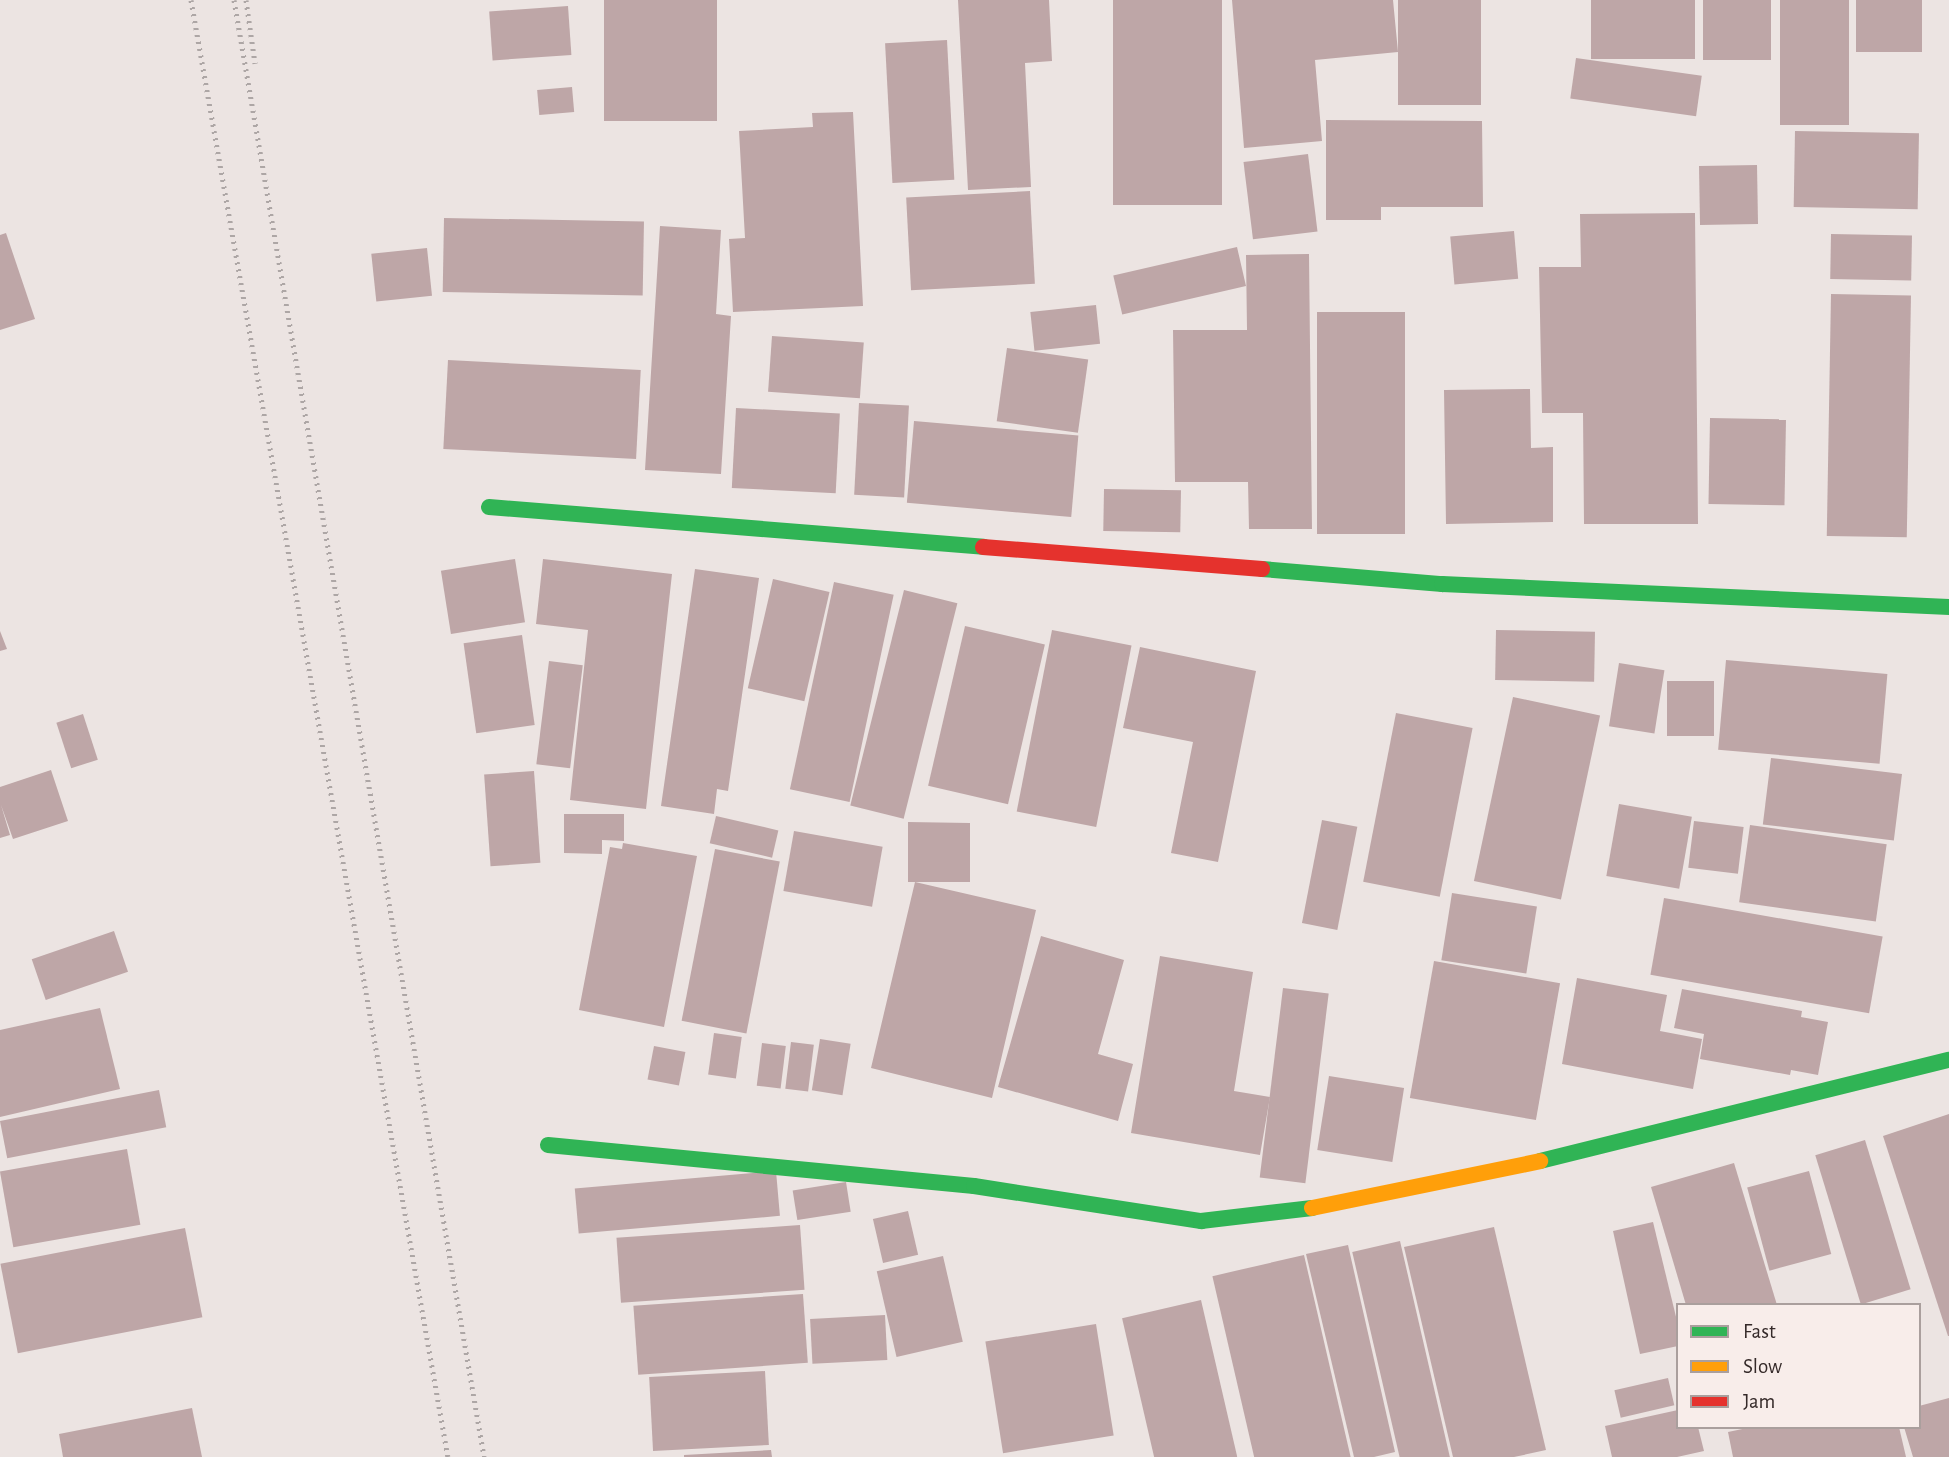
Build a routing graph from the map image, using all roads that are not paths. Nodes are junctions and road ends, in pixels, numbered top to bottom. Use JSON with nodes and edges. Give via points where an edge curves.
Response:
{"nodes":[{"id":1,"x":489,"y":507,"type":"dead end"},
{"id":2,"x":1949,"y":607,"type":"edge"},
{"id":3,"x":1949,"y":1060,"type":"edge"},
{"id":4,"x":548,"y":1145,"type":"dead end"}],
"edges":[{"from":1,"to":2,"type":"street","via":[[1442,584]]},
{"from":3,"to":4,"type":"street","via":[[1620,1145],[1278,1215],[1201,1221],[974,1186]]}]}
